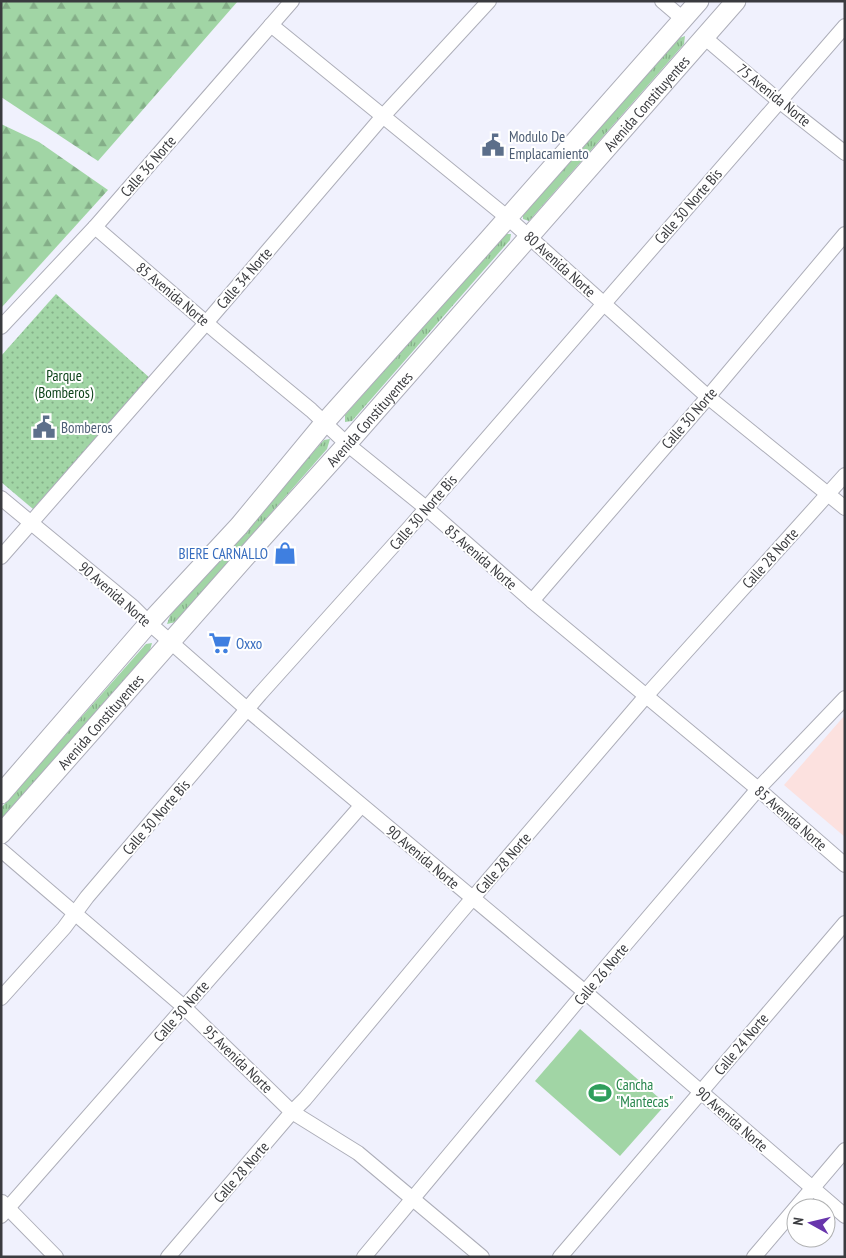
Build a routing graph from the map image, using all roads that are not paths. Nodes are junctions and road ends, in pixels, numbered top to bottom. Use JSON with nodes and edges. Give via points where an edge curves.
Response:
{"nodes":[{"id":1,"x":292,"y":1,"type":"edge"},
{"id":2,"x":489,"y":1,"type":"edge"},
{"id":3,"x":662,"y":1,"type":"edge"},
{"id":4,"x":699,"y":1,"type":"edge"},
{"id":5,"x":736,"y":1,"type":"edge"},
{"id":6,"x":683,"y":20,"type":"junction"},
{"id":7,"x":271,"y":25,"type":"junction"},
{"id":8,"x":845,"y":26,"type":"edge"},
{"id":9,"x":704,"y":37,"type":"junction"},
{"id":10,"x":779,"y":101,"type":"junction"},
{"id":11,"x":384,"y":115,"type":"junction"},
{"id":12,"x":845,"y":153,"type":"edge"},
{"id":13,"x":508,"y":218,"type":"junction"},
{"id":14,"x":95,"y":227,"type":"junction"},
{"id":15,"x":845,"y":234,"type":"edge"},
{"id":16,"x":529,"y":236,"type":"junction"},
{"id":17,"x":604,"y":303,"type":"junction"},
{"id":18,"x":206,"y":322,"type":"junction"},
{"id":19,"x":1,"y":327,"type":"edge"},
{"id":20,"x":708,"y":397,"type":"junction"},
{"id":21,"x":325,"y":422,"type":"junction"},
{"id":22,"x":347,"y":444,"type":"junction"},
{"id":23,"x":845,"y":475,"type":"edge"},
{"id":24,"x":827,"y":494,"type":"junction"},
{"id":25,"x":1,"y":498,"type":"edge"},
{"id":26,"x":426,"y":508,"type":"junction"},
{"id":27,"x":845,"y":508,"type":"edge"},
{"id":28,"x":32,"y":522,"type":"junction"},
{"id":29,"x":1,"y":557,"type":"edge"},
{"id":30,"x":532,"y":601,"type":"junction"},
{"id":31,"x":149,"y":623,"type":"junction"},
{"id":32,"x":172,"y":642,"type":"junction"},
{"id":33,"x":646,"y":696,"type":"junction"},
{"id":34,"x":845,"y":698,"type":"edge"},
{"id":35,"x":248,"y":710,"type":"junction"},
{"id":36,"x":758,"y":789,"type":"junction"},
{"id":37,"x":1,"y":794,"type":"edge"},
{"id":38,"x":361,"y":806,"type":"junction"},
{"id":39,"x":1,"y":834,"type":"edge"},
{"id":40,"x":1,"y":850,"type":"edge"},
{"id":41,"x":845,"y":866,"type":"edge"},
{"id":42,"x":473,"y":898,"type":"junction"},
{"id":43,"x":74,"y":913,"type":"junction"},
{"id":44,"x":845,"y":922,"type":"edge"},
{"id":45,"x":585,"y":992,"type":"junction"},
{"id":46,"x":1,"y":998,"type":"edge"},
{"id":47,"x":184,"y":1007,"type":"junction"},
{"id":48,"x":701,"y":1091,"type":"junction"},
{"id":49,"x":292,"y":1112,"type":"junction"},
{"id":50,"x":845,"y":1150,"type":"edge"},
{"id":51,"x":812,"y":1188,"type":"junction"},
{"id":52,"x":414,"y":1198,"type":"junction"},
{"id":53,"x":4,"y":1209,"type":"edge"},
{"id":54,"x":845,"y":1216,"type":"edge"},
{"id":55,"x":56,"y":1257,"type":"edge"},
{"id":56,"x":168,"y":1257,"type":"edge"},
{"id":57,"x":364,"y":1257,"type":"edge"},
{"id":58,"x":482,"y":1257,"type":"edge"},
{"id":59,"x":560,"y":1257,"type":"edge"},
{"id":60,"x":754,"y":1257,"type":"edge"}],
"edges":[{"from":1,"to":7,"type":"street","name":"Calle 36 Norte"},
{"from":2,"to":11,"type":"street","name":"Calle 34 Norte"},
{"from":3,"to":6,"type":"street"},
{"from":4,"to":6,"type":"main road","name":"Avenida Constituyentes"},
{"from":5,"to":9,"type":"main road","name":"Avenida Constituyentes"},
{"from":6,"to":13,"type":"main road","name":"Avenida Constituyentes"},
{"from":7,"to":11,"type":"street","name":"80 Avenida Norte"},
{"from":7,"to":14,"type":"street","name":"Calle 36 Norte"},
{"from":8,"to":10,"type":"street","name":"Calle 30 Norte Bis"},
{"from":9,"to":10,"type":"street","name":"75 Avenida Norte"},
{"from":9,"to":16,"type":"main road","name":"Avenida Constituyentes"},
{"from":10,"to":12,"type":"street","name":"75 Avenida Norte"},
{"from":10,"to":17,"type":"street","name":"Calle 30 Norte Bis"},
{"from":11,"to":13,"type":"street","name":"80 Avenida Norte"},
{"from":11,"to":18,"type":"street","name":"Calle 34 Norte"},
{"from":13,"to":16,"type":"street","name":"80 Avenida Norte"},
{"from":13,"to":21,"type":"main road","name":"Avenida Constituyentes"},
{"from":14,"to":18,"type":"street","name":"85 Avenida Norte"},
{"from":14,"to":19,"type":"street","name":"Calle 36 Norte"},
{"from":15,"to":20,"type":"street","name":"Calle 30 Norte"},
{"from":16,"to":17,"type":"street","name":"80 Avenida Norte"},
{"from":16,"to":22,"type":"main road","name":"Avenida Constituyentes"},
{"from":17,"to":20,"type":"street","name":"80 Avenida Norte"},
{"from":17,"to":26,"type":"street","name":"Calle 30 Norte Bis"},
{"from":18,"to":21,"type":"street","name":"85 Avenida Norte"},
{"from":18,"to":28,"type":"street","name":"Calle 34 Norte"},
{"from":20,"to":24,"type":"street","name":"80 Avenida Norte"},
{"from":20,"to":30,"type":"street","name":"Calle 30 Norte"},
{"from":21,"to":22,"type":"street","name":"85 Avenida Norte"},
{"from":21,"to":31,"type":"main road","name":"Avenida Constituyentes","via":[[239,526]]},
{"from":22,"to":26,"type":"street","name":"85 Avenida Norte"},
{"from":22,"to":32,"type":"main road","name":"Avenida Constituyentes"},
{"from":23,"to":24,"type":"street","name":"Calle 28 Norte"},
{"from":24,"to":27,"type":"street","name":"80 Avenida Norte"},
{"from":24,"to":33,"type":"street","name":"Calle 28 Norte"},
{"from":25,"to":28,"type":"street","name":"90 Avenida Norte"},
{"from":26,"to":30,"type":"street","name":"85 Avenida Norte"},
{"from":26,"to":35,"type":"street","name":"Calle 30 Norte Bis"},
{"from":28,"to":29,"type":"street","name":"Calle 34 Norte"},
{"from":28,"to":31,"type":"street","name":"90 Avenida Norte"},
{"from":30,"to":33,"type":"street","name":"85 Avenida Norte"},
{"from":31,"to":32,"type":"street","name":"90 Avenida Norte"},
{"from":31,"to":37,"type":"main road","name":"Avenida Constituyentes"},
{"from":32,"to":35,"type":"street","name":"90 Avenida Norte"},
{"from":32,"to":39,"type":"main road","name":"Avenida Constituyentes"},
{"from":33,"to":36,"type":"street","name":"85 Avenida Norte"},
{"from":33,"to":42,"type":"street","name":"Calle 28 Norte"},
{"from":34,"to":36,"type":"street","name":"Calle 26 Norte"},
{"from":35,"to":38,"type":"street","name":"90 Avenida Norte"},
{"from":35,"to":43,"type":"street","name":"Calle 30 Norte Bis"},
{"from":36,"to":41,"type":"street","name":"85 Avenida Norte"},
{"from":36,"to":45,"type":"street","name":"Calle 26 Norte"},
{"from":38,"to":42,"type":"street","name":"90 Avenida Norte"},
{"from":38,"to":47,"type":"street","name":"Calle 30 Norte"},
{"from":40,"to":43,"type":"street","name":"95 Avenida Norte"},
{"from":42,"to":45,"type":"street","name":"90 Avenida Norte"},
{"from":42,"to":49,"type":"street","name":"Calle 28 Norte"},
{"from":43,"to":46,"type":"street","name":"Calle 30 Norte Bis"},
{"from":43,"to":47,"type":"street","name":"95 Avenida Norte"},
{"from":44,"to":48,"type":"street","name":"Calle 24 Norte"},
{"from":45,"to":48,"type":"street","name":"90 Avenida Norte"},
{"from":45,"to":52,"type":"street","name":"Calle 26 Norte"},
{"from":47,"to":49,"type":"street","name":"95 Avenida Norte"},
{"from":47,"to":53,"type":"street","name":"Calle 30 Norte"},
{"from":48,"to":51,"type":"street","name":"90 Avenida Norte"},
{"from":48,"to":59,"type":"street","name":"Calle 24 Norte"},
{"from":49,"to":52,"type":"street","name":"95 Avenida Norte","via":[[358,1153]]},
{"from":49,"to":56,"type":"street","name":"Calle 28 Norte"},
{"from":50,"to":51,"type":"street"},
{"from":51,"to":54,"type":"street","name":"90 Avenida Norte"},
{"from":51,"to":60,"type":"street"},
{"from":52,"to":57,"type":"street","name":"Calle 26 Norte"},
{"from":52,"to":58,"type":"street","name":"95 Avenida Norte"},
{"from":53,"to":55,"type":"street"}]}
